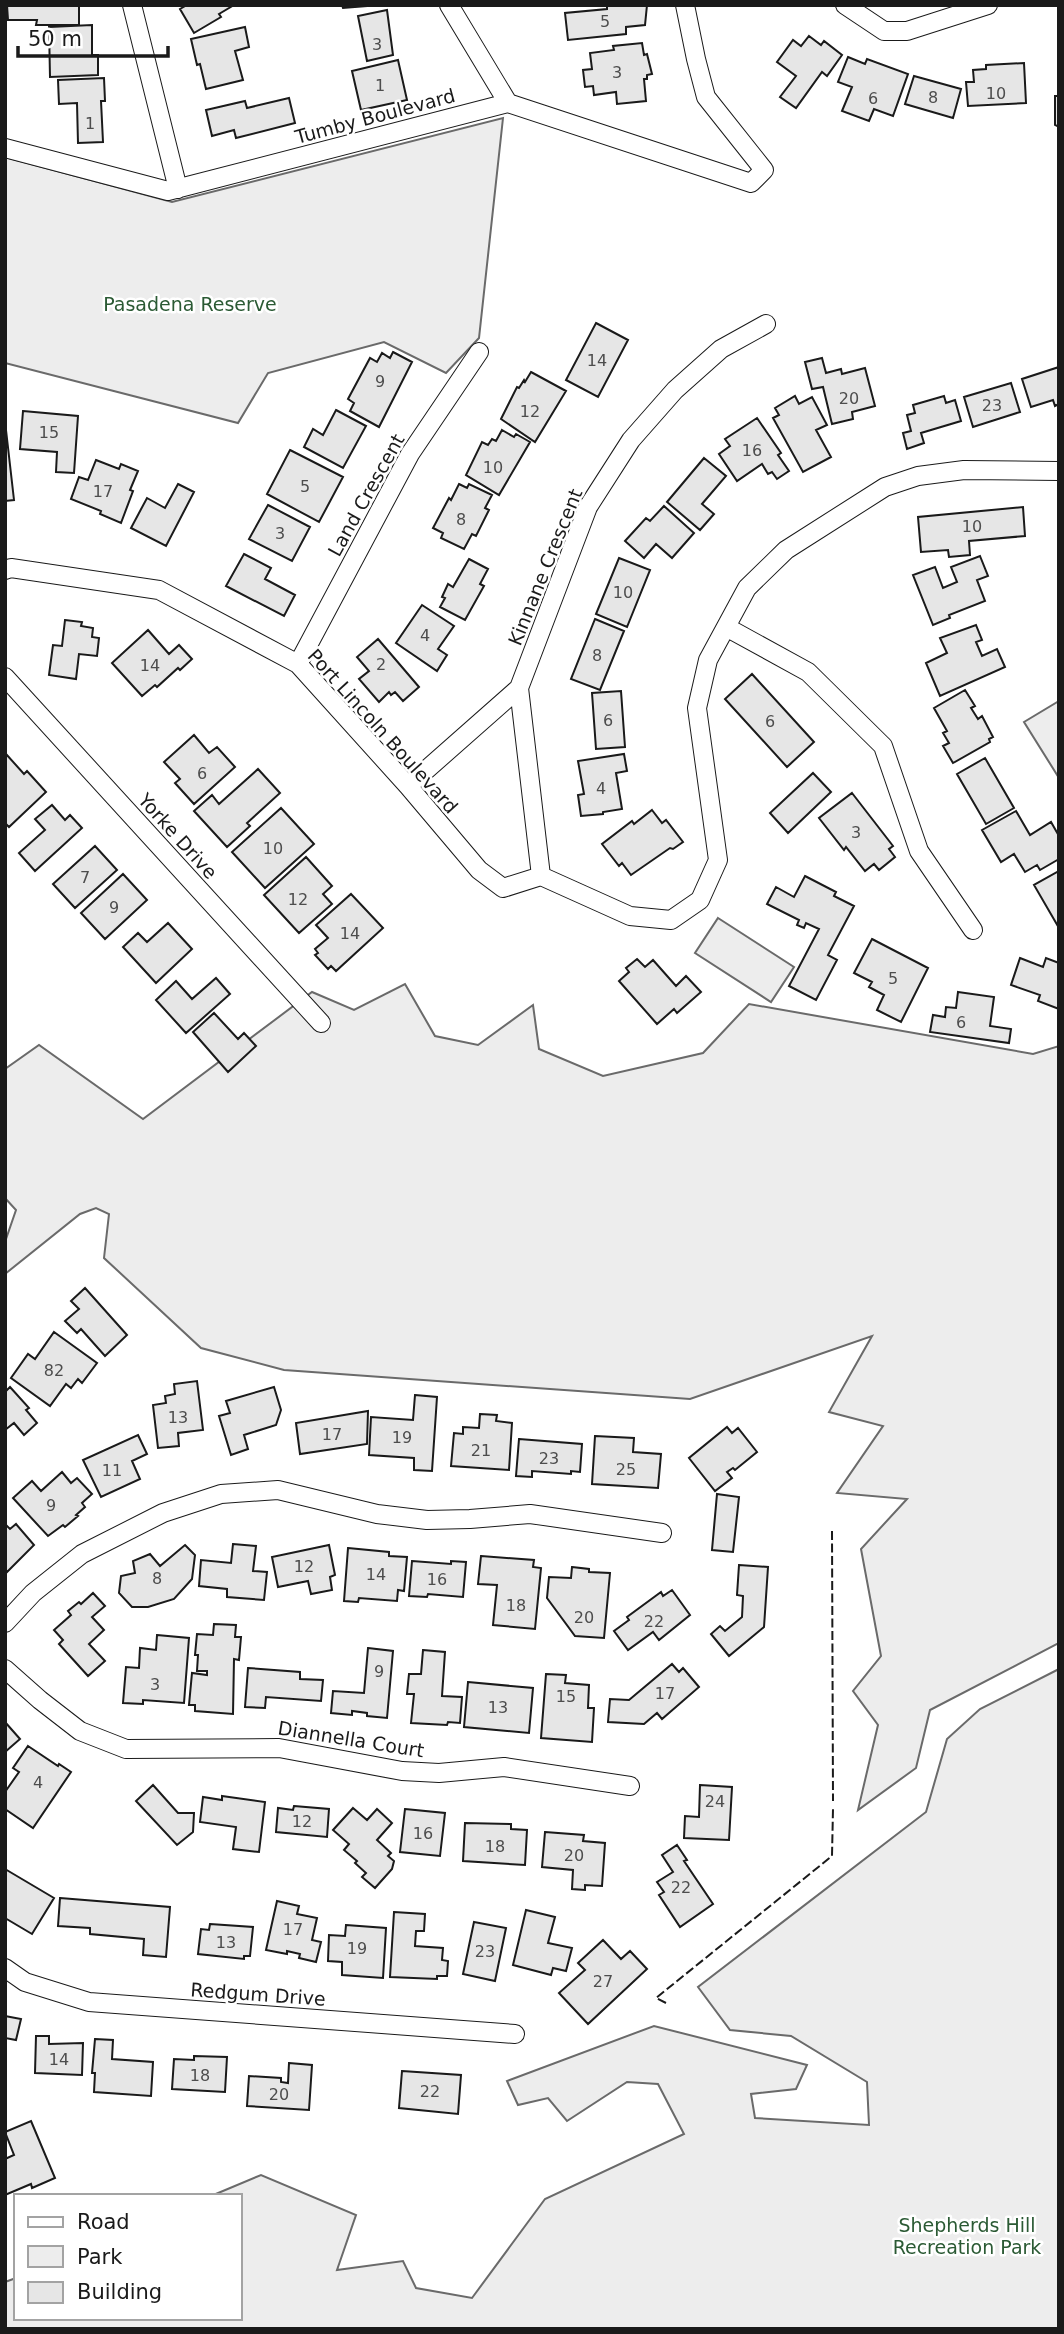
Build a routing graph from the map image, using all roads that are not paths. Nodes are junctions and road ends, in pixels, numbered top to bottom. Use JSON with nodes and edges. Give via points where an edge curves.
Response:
{"nodes":[{"id":1,"x":132,"y":5,"type":"edge"},
{"id":2,"x":449,"y":5,"type":"edge"},
{"id":3,"x":685,"y":5,"type":"edge"},
{"id":4,"x":845,"y":5,"type":"edge"},
{"id":5,"x":988,"y":5,"type":"edge"},
{"id":6,"x":508,"y":103,"type":"junction"},
{"id":7,"x":5,"y":148,"type":"edge"},
{"id":8,"x":178,"y":189,"type":"junction"},
{"id":9,"x":766,"y":324,"type":"dead end"},
{"id":10,"x":479,"y":352,"type":"dead end"},
{"id":11,"x":1059,"y":471,"type":"edge"},
{"id":12,"x":5,"y":570,"type":"edge"},
{"id":13,"x":726,"y":626,"type":"junction"},
{"id":14,"x":298,"y":664,"type":"junction"},
{"id":15,"x":5,"y":677,"type":"edge"},
{"id":16,"x":519,"y":688,"type":"junction"},
{"id":17,"x":408,"y":786,"type":"junction"},
{"id":18,"x":541,"y":876,"type":"junction"},
{"id":19,"x":973,"y":930,"type":"dead end"},
{"id":20,"x":321,"y":1023,"type":"dead end"},
{"id":21,"x":663,"y":1533,"type":"dead end"},
{"id":22,"x":5,"y":1623,"type":"edge"},
{"id":23,"x":5,"y":1669,"type":"edge"},
{"id":24,"x":630,"y":1786,"type":"dead end"},
{"id":25,"x":5,"y":1968,"type":"edge"},
{"id":26,"x":515,"y":2034,"type":"dead end"}],
"edges":[{"from":1,"to":8,"type":"street"},
{"from":2,"to":6,"type":"street"},
{"from":3,"to":6,"type":"street","via":[[706,97],[764,170],[751,183]]},
{"from":4,"to":5,"type":"street","via":[[884,31],[907,31]]},
{"from":6,"to":8,"type":"street","name":"Tumby Boulevard"},
{"from":7,"to":8,"type":"street","name":"Tumby Boulevard","via":[[168,191]]},
{"from":9,"to":16,"type":"street","name":"Kinnane Crescent","via":[[721,349],[675,390],[631,440],[588,507]]},
{"from":10,"to":14,"type":"street","name":"Land Crescent","via":[[410,454]]},
{"from":11,"to":13,"type":"street","via":[[964,470],[918,476],[885,487],[786,550],[747,588]]},
{"from":12,"to":14,"type":"street","name":"Port Lincoln Boulevard","via":[[159,590]]},
{"from":13,"to":18,"type":"street","via":[[708,660],[697,708],[718,860],[699,900],[671,920],[630,916]]},
{"from":13,"to":19,"type":"street","via":[[808,673],[883,746],[919,851]]},
{"from":14,"to":17,"type":"street","name":"Port Lincoln Boulevard"},
{"from":15,"to":20,"type":"street","name":"Yorke Drive"},
{"from":16,"to":17,"type":"street","name":"Kinnane Crescent"},
{"from":16,"to":18,"type":"street","name":"Kinnane Crescent"},
{"from":17,"to":18,"type":"street","name":"Port Lincoln Boulevard","via":[[479,870],[503,888]]},
{"from":21,"to":22,"type":"street","via":[[530,1514],[427,1520],[377,1514],[278,1490],[221,1494],[163,1513],[82,1554],[33,1593]]},
{"from":23,"to":24,"type":"street","name":"Diannella Court","via":[[80,1731],[126,1749],[279,1748],[402,1771],[504,1767]]},
{"from":25,"to":26,"type":"street","name":"Redgum Drive","via":[[25,1982],[89,2002]]}]}
